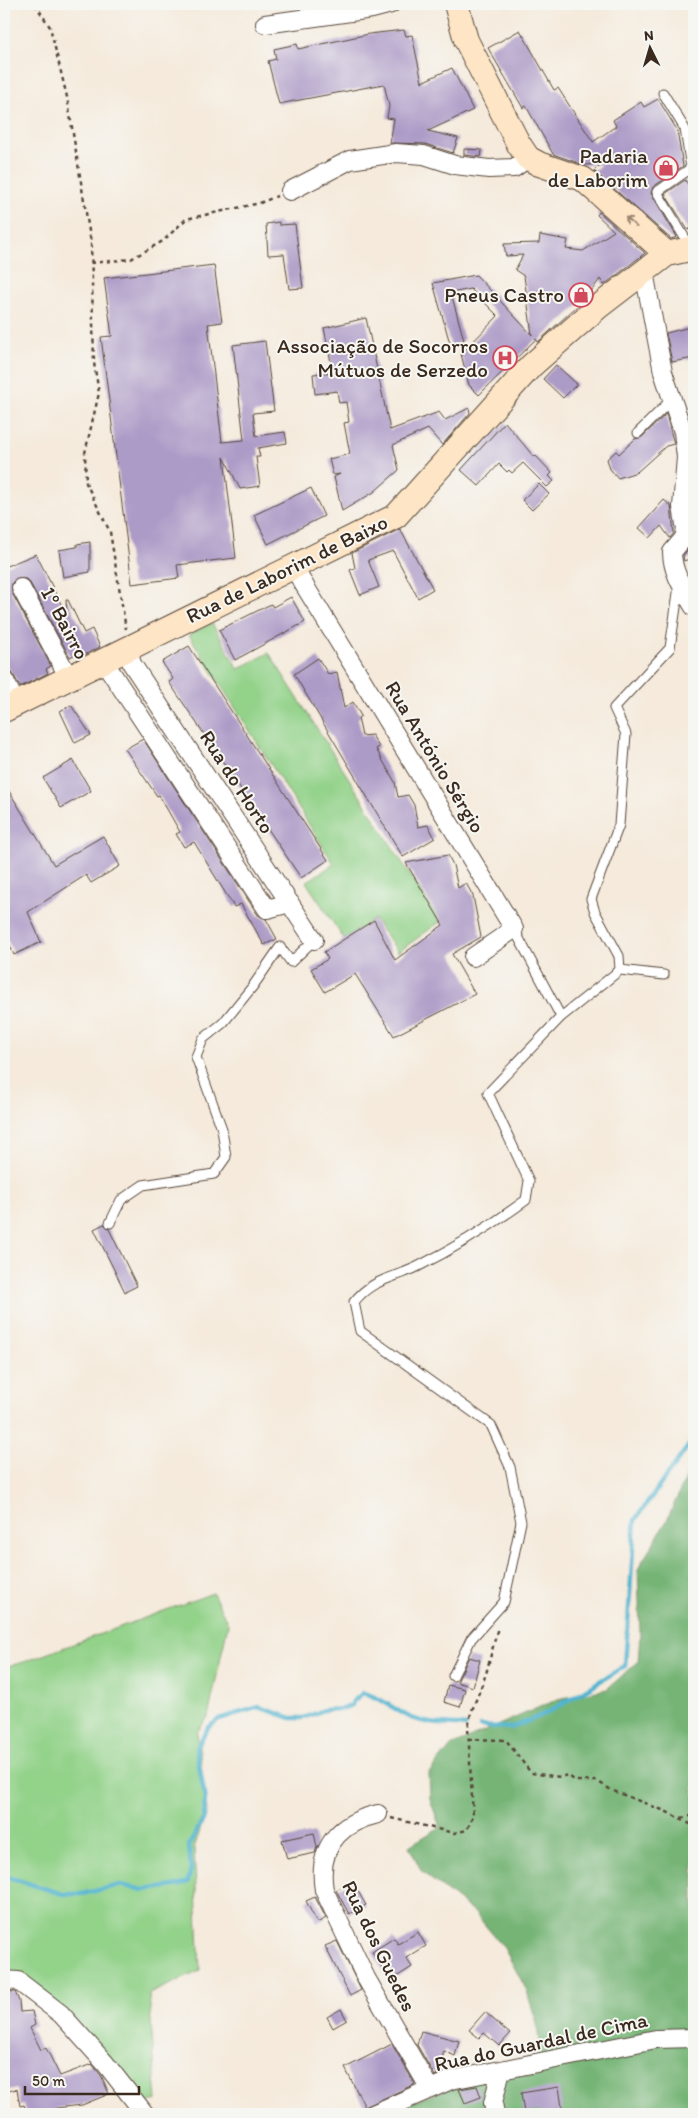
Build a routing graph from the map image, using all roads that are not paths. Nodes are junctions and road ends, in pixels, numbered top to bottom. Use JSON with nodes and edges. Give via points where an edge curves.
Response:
{"nodes":[{"id":1,"x":391,"y":4,"type":"edge"},
{"id":2,"x":456,"y":4,"type":"edge"},
{"id":3,"x":265,"y":24,"type":"dead end"},
{"id":4,"x":663,"y":93,"type":"dead end"},
{"id":5,"x":528,"y":158,"type":"junction"},
{"id":6,"x":290,"y":191,"type":"road end"},
{"id":7,"x":693,"y":248,"type":"edge"},
{"id":8,"x":667,"y":254,"type":"junction"},
{"id":9,"x":644,"y":272,"type":"junction"},
{"id":10,"x":672,"y":399,"type":"junction"},
{"id":11,"x":638,"y":433,"type":"dead end"},
{"id":12,"x":292,"y":566,"type":"junction"},
{"id":13,"x":680,"y":580,"type":"junction"},
{"id":14,"x":21,"y":588,"type":"dead end"},
{"id":15,"x":694,"y":607,"type":"edge"},
{"id":16,"x":127,"y":647,"type":"junction"},
{"id":17,"x":103,"y":660,"type":"junction"},
{"id":18,"x":69,"y":678,"type":"junction"},
{"id":19,"x":4,"y":679,"type":"edge"},
{"id":20,"x":10,"y":707,"type":"edge"},
{"id":21,"x":290,"y":903,"type":"junction"},
{"id":22,"x":514,"y":929,"type":"junction"},
{"id":23,"x":314,"y":940,"type":"joint"},
{"id":24,"x":473,"y":956,"type":"dead end"},
{"id":25,"x":620,"y":970,"type":"junction"},
{"id":26,"x":664,"y":974,"type":"dead end"},
{"id":27,"x":561,"y":1017,"type":"junction"},
{"id":28,"x":110,"y":1223,"type":"dead end"},
{"id":29,"x":453,"y":1676,"type":"dead end"},
{"id":30,"x":378,"y":1814,"type":"road end"},
{"id":31,"x":4,"y":1980,"type":"edge"},
{"id":32,"x":694,"y":2038,"type":"edge"},
{"id":33,"x":502,"y":2070,"type":"junction"},
{"id":34,"x":430,"y":2090,"type":"junction"},
{"id":35,"x":138,"y":2113,"type":"edge"},
{"id":36,"x":373,"y":2114,"type":"edge"},
{"id":37,"x":495,"y":2114,"type":"edge"}],
"edges":[{"from":1,"to":3,"type":"street"},
{"from":2,"to":5,"type":"main road","via":[[466,40]]},
{"from":4,"to":7,"type":"lane","via":[[685,129],[691,168],[657,192]]},
{"from":5,"to":6,"type":"street","via":[[514,168],[489,169],[455,165],[424,155],[396,153],[350,160]]},
{"from":8,"to":5,"type":"main road","one_way":true,"via":[[584,180]]},
{"from":7,"to":8,"type":"main road","name":"Rua de Laborim de Baixo"},
{"from":8,"to":9,"type":"main road","name":"Rua de Laborim de Baixo"},
{"from":9,"to":10,"type":"street","via":[[652,321]]},
{"from":9,"to":12,"type":"main road","name":"Rua de Laborim de Baixo","via":[[598,307],[532,366],[396,516]]},
{"from":10,"to":11,"type":"lane"},
{"from":10,"to":13,"type":"street","via":[[683,432],[686,457],[682,507],[686,530],[684,538],[672,552]]},
{"from":12,"to":16,"type":"main road","name":"Rua de Laborim de Baixo"},
{"from":12,"to":22,"type":"street","name":"Rua António Sérgio"},
{"from":13,"to":15,"type":"street"},
{"from":13,"to":25,"type":"lane","via":[[670,648],[614,708],[626,734],[619,825],[591,899],[619,956]]},
{"from":14,"to":18,"type":"street","name":"1º Bairro"},
{"from":16,"to":17,"type":"main road","name":"Rua de Laborim de Baixo"},
{"from":16,"to":21,"type":"street","name":"Rua do Horto","via":[[132,664]]},
{"from":17,"to":18,"type":"main road","name":"Rua de Laborim de Baixo"},
{"from":17,"to":21,"type":"street","via":[[267,909]]},
{"from":18,"to":20,"type":"main road","name":"Rua de Laborim de Baixo"},
{"from":19,"to":20,"type":"street"},
{"from":21,"to":23,"type":"street","name":"Rua do Horto"},
{"from":22,"to":24,"type":"street"},
{"from":22,"to":27,"type":"lane"},
{"from":23,"to":28,"type":"lane","via":[[291,962],[280,947],[223,1023],[203,1038],[196,1057],[222,1129],[226,1157],[214,1174],[143,1185],[121,1200]]},
{"from":25,"to":26,"type":"lane"},
{"from":25,"to":27,"type":"lane"},
{"from":27,"to":29,"type":"lane","via":[[488,1093],[528,1182],[526,1200],[500,1219],[417,1267],[365,1288],[354,1302],[360,1331],[491,1425],[510,1467],[521,1522],[504,1602],[471,1639]]},
{"from":30,"to":34,"type":"street","name":"Rua dos Guedes","via":[[360,1818],[338,1832],[323,1858],[324,1890],[366,1978]]},
{"from":31,"to":35,"type":"street","via":[[18,1981],[61,2014],[105,2063]]},
{"from":32,"to":33,"type":"street","name":"Rua do Guardal de Cima","via":[[656,2039]]},
{"from":33,"to":34,"type":"street","name":"Rua do Guardal de Cima","via":[[451,2080]]},
{"from":33,"to":37,"type":"street","via":[[493,2103]]},
{"from":34,"to":36,"type":"street","name":"Rua do Guardal de Cima"}]}
